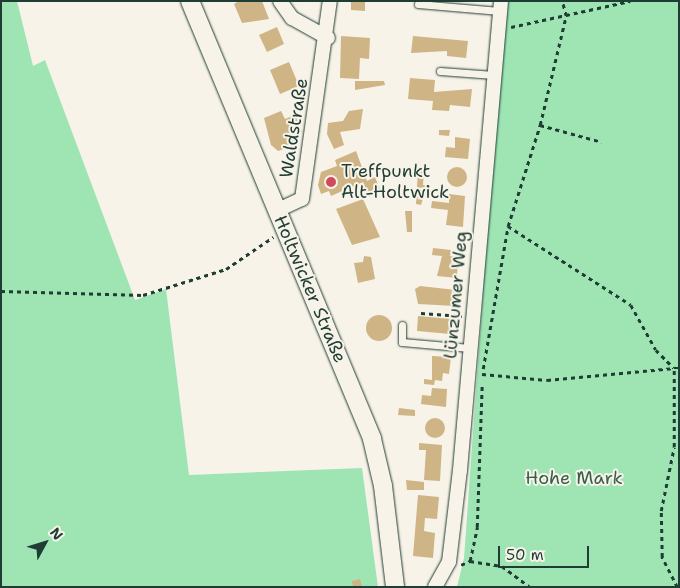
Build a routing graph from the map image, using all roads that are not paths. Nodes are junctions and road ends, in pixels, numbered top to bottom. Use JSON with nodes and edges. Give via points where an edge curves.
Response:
{"nodes":[{"id":1,"x":190,"y":1,"type":"edge"},
{"id":2,"x":280,"y":1,"type":"edge"},
{"id":3,"x":330,"y":1,"type":"edge"},
{"id":4,"x":418,"y":4,"type":"dead end"},
{"id":5,"x":500,"y":6,"type":"edge"},
{"id":6,"x":328,"y":38,"type":"junction"},
{"id":7,"x":440,"y":70,"type":"dead end"},
{"id":8,"x":494,"y":75,"type":"junction"},
{"id":9,"x":278,"y":210,"type":"junction"},
{"id":10,"x":402,"y":325,"type":"dead end"},
{"id":11,"x":470,"y":348,"type":"junction"},
{"id":12,"x":437,"y":580,"type":"edge"},
{"id":13,"x":395,"y":587,"type":"edge"}],
"edges":[{"from":1,"to":9,"type":"street","name":"Holtwicker Straße"},
{"from":2,"to":6,"type":"street","via":[[292,18]]},
{"from":3,"to":6,"type":"street","name":"Waldstraße"},
{"from":4,"to":5,"type":"lane"},
{"from":5,"to":8,"type":"street","name":"Lünzumer Weg"},
{"from":6,"to":9,"type":"street","name":"Waldstraße","via":[[302,199]]},
{"from":7,"to":8,"type":"lane"},
{"from":8,"to":11,"type":"street","name":"Lünzumer Weg"},
{"from":9,"to":13,"type":"street","name":"Holtwicker Straße","via":[[372,439],[383,486]]},
{"from":10,"to":11,"type":"lane","via":[[402,342]]},
{"from":11,"to":12,"type":"street","name":"Lünzumer Weg","via":[[449,562]]}]}
